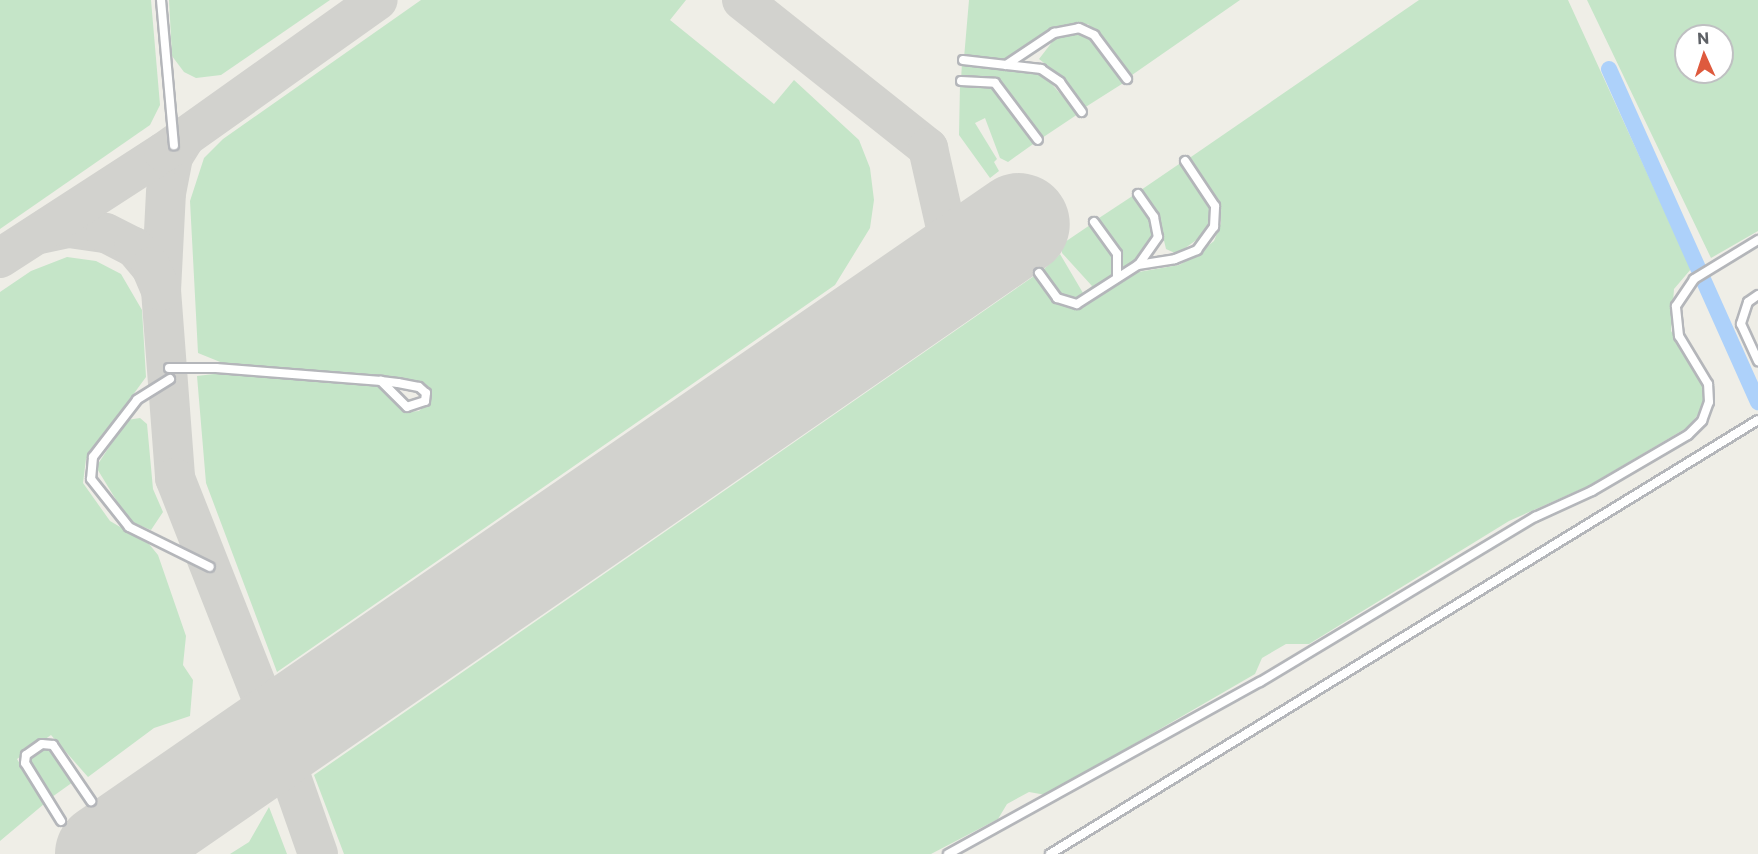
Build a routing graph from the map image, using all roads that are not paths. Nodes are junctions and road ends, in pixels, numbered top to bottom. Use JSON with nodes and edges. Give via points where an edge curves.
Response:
{"nodes":[{"id":1,"x":161,"y":0,"type":"edge"},
{"id":2,"x":963,"y":60,"type":"dead end"},
{"id":3,"x":1006,"y":65,"type":"junction"},
{"id":4,"x":1127,"y":79,"type":"dead end"},
{"id":5,"x":961,"y":81,"type":"dead end"},
{"id":6,"x":1082,"y":112,"type":"dead end"},
{"id":7,"x":1038,"y":140,"type":"dead end"},
{"id":8,"x":174,"y":145,"type":"dead end"},
{"id":9,"x":1185,"y":161,"type":"dead end"},
{"id":10,"x":1138,"y":194,"type":"dead end"},
{"id":11,"x":1094,"y":222,"type":"dead end"},
{"id":12,"x":1758,"y":240,"type":"edge"},
{"id":13,"x":1138,"y":265,"type":"junction"},
{"id":14,"x":1039,"y":273,"type":"dead end"},
{"id":15,"x":1117,"y":277,"type":"junction"},
{"id":16,"x":1758,"y":295,"type":"edge"},
{"id":17,"x":1758,"y":361,"type":"edge"},
{"id":18,"x":169,"y":368,"type":"dead end"},
{"id":19,"x":170,"y":379,"type":"dead end"},
{"id":20,"x":381,"y":381,"type":"junction"},
{"id":21,"x":1758,"y":420,"type":"edge"},
{"id":22,"x":210,"y":567,"type":"dead end"},
{"id":23,"x":91,"y":801,"type":"dead end"},
{"id":24,"x":61,"y":821,"type":"dead end"},
{"id":25,"x":948,"y":854,"type":"edge"},
{"id":26,"x":1050,"y":854,"type":"edge"}],
"edges":[{"from":1,"to":8,"type":"lane"},
{"from":2,"to":3,"type":"lane"},
{"from":3,"to":4,"type":"lane","via":[[1053,33],[1079,28],[1094,34]]},
{"from":3,"to":6,"type":"lane","via":[[1052,74]]},
{"from":5,"to":7,"type":"lane","via":[[995,83]]},
{"from":9,"to":13,"type":"lane","via":[[1209,192],[1214,227],[1187,256]]},
{"from":10,"to":13,"type":"lane","via":[[1154,217],[1158,237],[1150,255]]},
{"from":11,"to":15,"type":"lane","via":[[1117,254]]},
{"from":12,"to":25,"type":"lane","via":[[1694,279],[1676,306],[1675,325],[1708,384],[1709,402],[1702,421],[1688,435],[1593,491],[1525,523],[1250,687]]},
{"from":13,"to":15,"type":"lane"},
{"from":14,"to":15,"type":"lane","via":[[1057,298],[1069,304],[1083,301]]},
{"from":16,"to":17,"type":"lane","via":[[1748,302],[1741,324]]},
{"from":18,"to":20,"type":"lane"},
{"from":19,"to":22,"type":"lane","via":[[137,400],[93,457],[91,479],[129,527]]},
{"from":20,"to":20,"type":"lane","via":[[419,387],[426,393],[425,401],[407,407]]},
{"from":21,"to":26,"type":"lane"},
{"from":23,"to":24,"type":"lane","via":[[53,745],[42,744],[26,756],[25,763]]}]}
